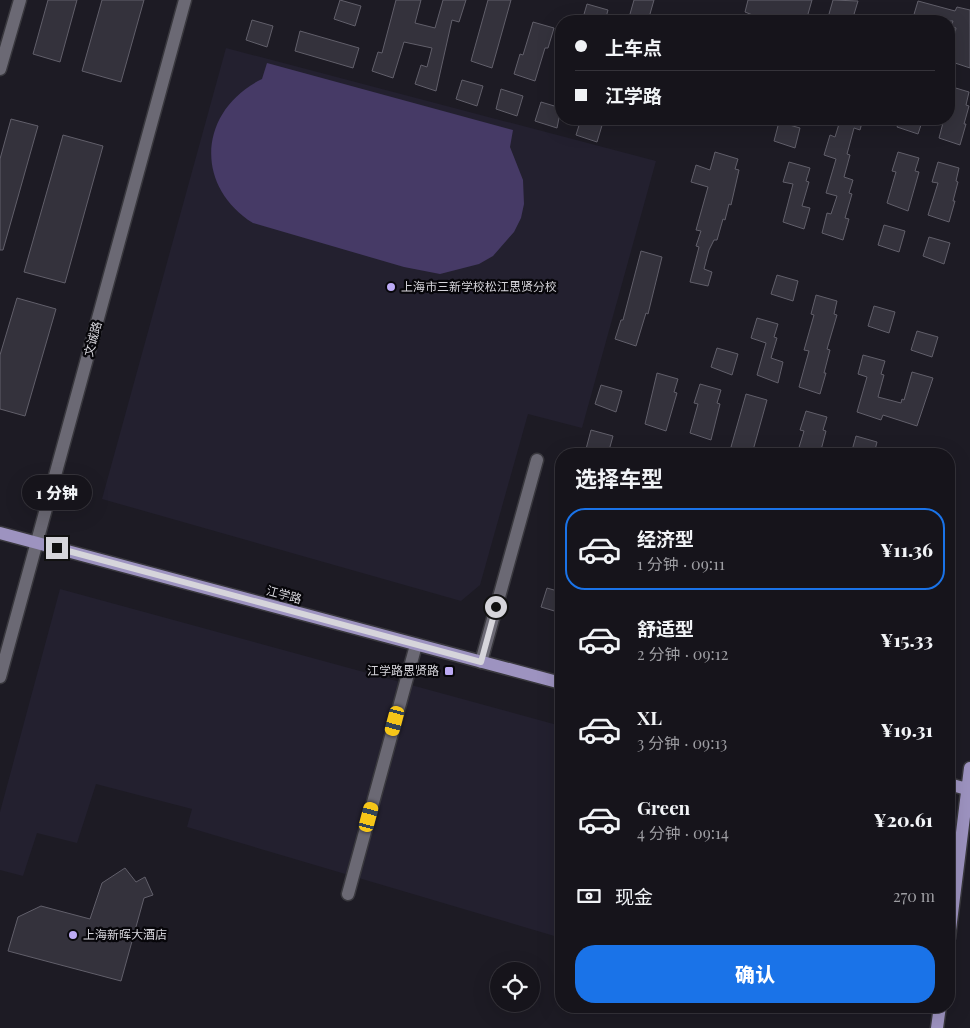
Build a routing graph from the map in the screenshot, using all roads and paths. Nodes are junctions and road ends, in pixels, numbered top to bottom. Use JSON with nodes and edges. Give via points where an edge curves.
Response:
{"nodes":[{"id":1,"x":20,"y":0,"type":"edge"},
{"id":2,"x":185,"y":0,"type":"edge"},
{"id":3,"x":0,"y":69,"type":"edge"},
{"id":4,"x":537,"y":460,"type":"dead end"},
{"id":5,"x":0,"y":533,"type":"edge"},
{"id":6,"x":38,"y":544,"type":"junction"},
{"id":7,"x":416,"y":645,"type":"junction"},
{"id":8,"x":481,"y":662,"type":"junction"},
{"id":9,"x":0,"y":677,"type":"edge"},
{"id":10,"x":555,"y":681,"type":"edge"},
{"id":11,"x":970,"y":768,"type":"edge"},
{"id":12,"x":955,"y":786,"type":"edge"},
{"id":13,"x":969,"y":790,"type":"edge"},
{"id":14,"x":348,"y":894,"type":"dead end"},
{"id":15,"x":955,"y":894,"type":"edge"},
{"id":16,"x":939,"y":1013,"type":"edge"},
{"id":17,"x":937,"y":1028,"type":"edge"}],
"edges":[{"from":1,"to":3,"type":"street"},
{"from":2,"to":6,"type":"street","name":"文诚路"},
{"from":4,"to":8,"type":"street"},
{"from":5,"to":6,"type":"main road","name":"江学路"},
{"from":6,"to":7,"type":"main road","name":"江学路"},
{"from":6,"to":9,"type":"street","name":"文诚路"},
{"from":7,"to":8,"type":"main road","name":"江学路"},
{"from":7,"to":14,"type":"street"},
{"from":8,"to":10,"type":"main road","name":"江学路"},
{"from":11,"to":13,"type":"main road"},
{"from":12,"to":13,"type":"main road"},
{"from":13,"to":15,"type":"main road"},
{"from":16,"to":17,"type":"main road"}]}
